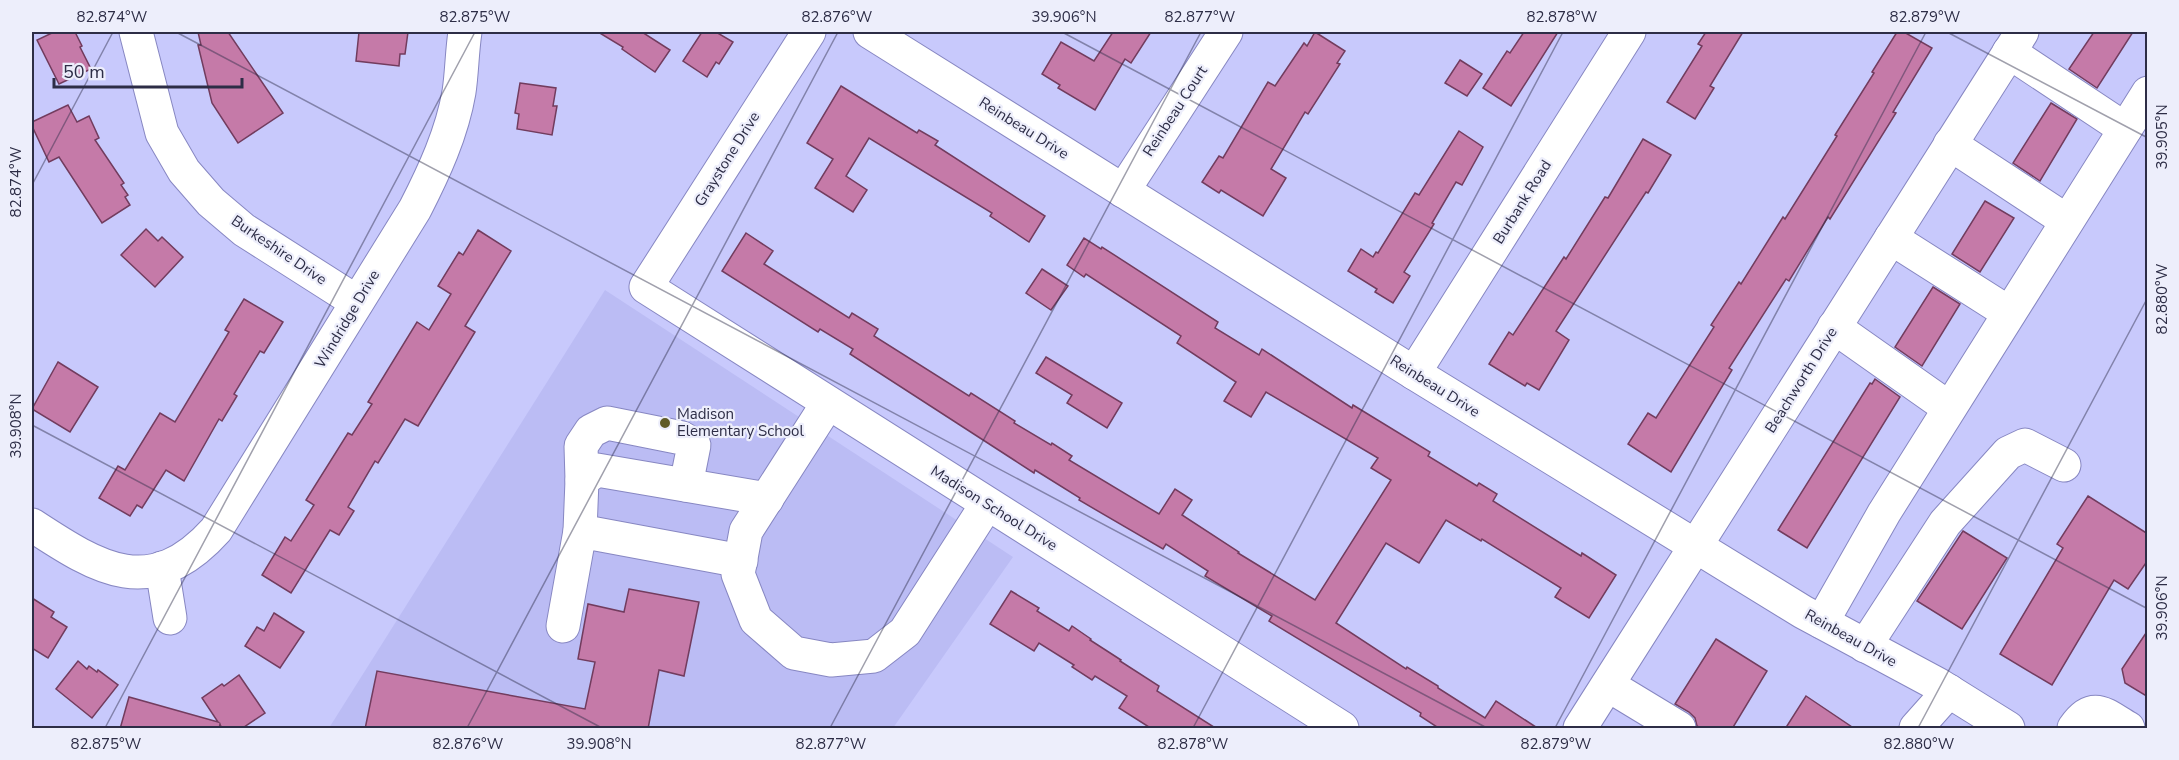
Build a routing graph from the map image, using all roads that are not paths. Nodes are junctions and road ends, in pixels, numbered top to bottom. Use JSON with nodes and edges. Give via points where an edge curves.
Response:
{"nodes":[{"id":1,"x":136,"y":32,"type":"edge"},
{"id":2,"x":465,"y":32,"type":"edge"},
{"id":3,"x":809,"y":32,"type":"edge"},
{"id":4,"x":870,"y":32,"type":"edge"},
{"id":5,"x":1226,"y":32,"type":"edge"},
{"id":6,"x":1629,"y":32,"type":"edge"},
{"id":7,"x":2016,"y":42,"type":"edge"},
{"id":8,"x":2148,"y":93,"type":"edge"},
{"id":9,"x":2125,"y":129,"type":"junction"},
{"id":10,"x":1950,"y":144,"type":"junction"},
{"id":11,"x":1123,"y":191,"type":"junction"},
{"id":12,"x":2067,"y":221,"type":"junction"},
{"id":13,"x":1891,"y":238,"type":"junction"},
{"id":14,"x":646,"y":287,"type":"joint"},
{"id":15,"x":357,"y":302,"type":"junction"},
{"id":16,"x":2009,"y":313,"type":"junction"},
{"id":17,"x":1834,"y":327,"type":"junction"},
{"id":18,"x":1414,"y":373,"type":"junction"},
{"id":19,"x":828,"y":403,"type":"junction"},
{"id":20,"x":1949,"y":408,"type":"junction"},
{"id":21,"x":2064,"y":465,"type":"dead end"},
{"id":22,"x":582,"y":480,"type":"junction"},
{"id":23,"x":686,"y":485,"type":"junction"},
{"id":24,"x":766,"y":499,"type":"junction"},
{"id":25,"x":987,"y":504,"type":"junction"},
{"id":26,"x":32,"y":525,"type":"edge"},
{"id":27,"x":580,"y":531,"type":"junction"},
{"id":28,"x":1696,"y":546,"type":"junction"},
{"id":29,"x":741,"y":561,"type":"junction"},
{"id":30,"x":162,"y":568,"type":"junction"},
{"id":31,"x":170,"y":618,"type":"dead end"},
{"id":32,"x":1822,"y":622,"type":"junction"},
{"id":33,"x":563,"y":626,"type":"dead end"},
{"id":34,"x":1865,"y":646,"type":"junction"},
{"id":35,"x":1608,"y":685,"type":"junction"},
{"id":36,"x":1949,"y":692,"type":"junction"},
{"id":37,"x":1342,"y":729,"type":"edge"},
{"id":38,"x":1580,"y":729,"type":"edge"},
{"id":39,"x":1678,"y":729,"type":"edge"},
{"id":40,"x":1916,"y":729,"type":"edge"},
{"id":41,"x":2007,"y":729,"type":"edge"},
{"id":42,"x":2074,"y":729,"type":"edge"},
{"id":43,"x":2128,"y":729,"type":"edge"}],
"edges":[{"from":1,"to":15,"type":"street","name":"Burkeshire Drive","via":[[162,133],[184,171],[211,202],[244,230]]},
{"from":2,"to":15,"type":"street","name":"Windridge Drive","via":[[459,92],[431,177]]},
{"from":3,"to":14,"type":"street","name":"Graystone Drive"},
{"from":4,"to":11,"type":"street","name":"Reinbeau Drive"},
{"from":5,"to":11,"type":"street","name":"Reinbeau Court"},
{"from":6,"to":18,"type":"street","name":"Burbank Road"},
{"from":7,"to":9,"type":"street"},
{"from":7,"to":10,"type":"street","name":"Beachworth Drive"},
{"from":8,"to":9,"type":"street"},
{"from":9,"to":12,"type":"street"},
{"from":10,"to":12,"type":"street"},
{"from":10,"to":13,"type":"street","name":"Beachworth Drive"},
{"from":11,"to":18,"type":"street","name":"Reinbeau Drive"},
{"from":12,"to":16,"type":"street"},
{"from":13,"to":16,"type":"street"},
{"from":13,"to":17,"type":"street","name":"Beachworth Drive"},
{"from":14,"to":19,"type":"street","name":"Madison School Drive"},
{"from":15,"to":30,"type":"street","name":"Windridge Drive","via":[[216,530],[201,547]]},
{"from":16,"to":20,"type":"street"},
{"from":17,"to":20,"type":"street"},
{"from":17,"to":28,"type":"street","name":"Beachworth Drive"},
{"from":18,"to":28,"type":"street","name":"Reinbeau Drive"},
{"from":19,"to":24,"type":"street"},
{"from":19,"to":25,"type":"street","name":"Madison School Drive"},
{"from":20,"to":32,"type":"street"},
{"from":21,"to":34,"type":"street","via":[[2025,445],[2007,453],[1946,523]]},
{"from":22,"to":23,"type":"street","via":[[597,470]]},
{"from":22,"to":23,"type":"street","via":[[581,446],[591,430],[607,423],[682,438],[694,445]]},
{"from":22,"to":27,"type":"street"},
{"from":23,"to":24,"type":"street"},
{"from":24,"to":29,"type":"street","via":[[746,531]]},
{"from":25,"to":29,"type":"street","via":[[904,632],[874,656],[831,660],[794,653],[756,620],[738,574]]},
{"from":25,"to":37,"type":"street","name":"Madison School Drive"},
{"from":26,"to":30,"type":"street","name":"Windridge Drive","via":[[98,565],[118,571]]},
{"from":27,"to":29,"type":"street"},
{"from":27,"to":33,"type":"street"},
{"from":28,"to":32,"type":"street","name":"Reinbeau Drive"},
{"from":28,"to":35,"type":"street","name":"Beachworth Drive"},
{"from":30,"to":31,"type":"street"},
{"from":32,"to":34,"type":"street","name":"Reinbeau Drive"},
{"from":34,"to":36,"type":"street","name":"Reinbeau Drive"},
{"from":35,"to":38,"type":"street","name":"Beachworth Drive"},
{"from":35,"to":39,"type":"street"},
{"from":36,"to":40,"type":"street"},
{"from":36,"to":41,"type":"street","name":"Reinbeau Drive"},
{"from":42,"to":43,"type":"street","via":[[2088,712],[2100,712]]}]}
